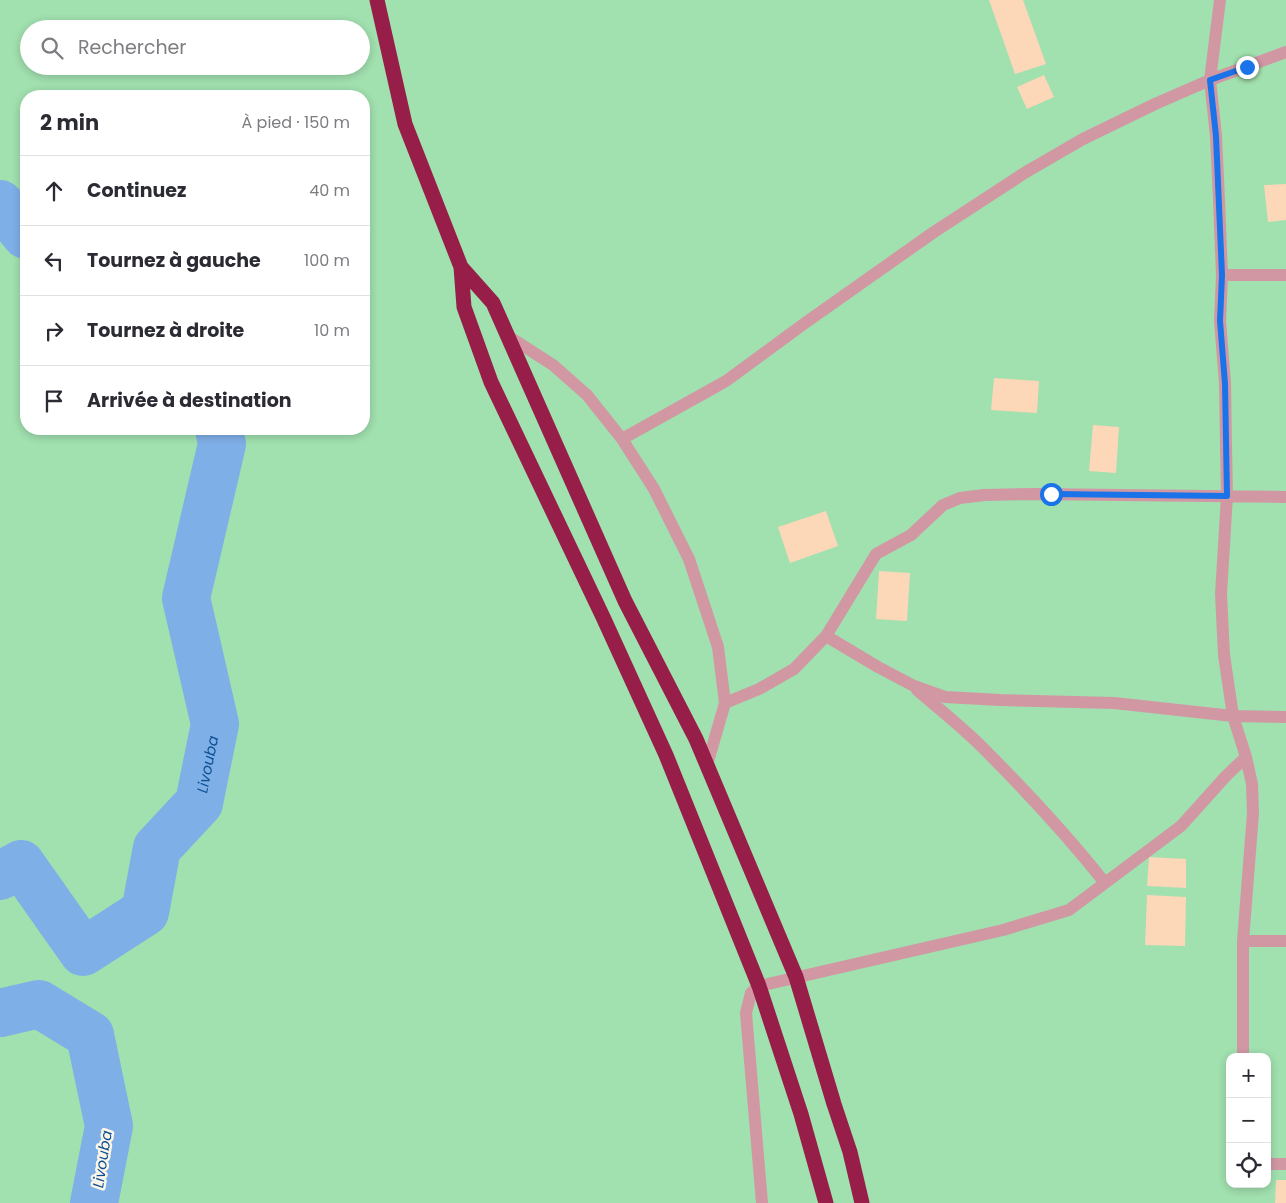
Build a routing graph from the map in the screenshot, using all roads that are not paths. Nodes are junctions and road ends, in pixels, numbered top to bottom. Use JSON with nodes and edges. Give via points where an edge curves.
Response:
{"nodes":[{"id":1,"x":377,"y":0,"type":"edge"},
{"id":2,"x":1220,"y":0,"type":"edge"},
{"id":3,"x":1286,"y":52,"type":"edge"},
{"id":4,"x":1210,"y":80,"type":"junction"},
{"id":5,"x":461,"y":268,"type":"junction"},
{"id":6,"x":1222,"y":275,"type":"junction"},
{"id":7,"x":1286,"y":275,"type":"edge"},
{"id":8,"x":508,"y":336,"type":"junction"},
{"id":9,"x":622,"y":439,"type":"junction"},
{"id":10,"x":1227,"y":496,"type":"junction"},
{"id":11,"x":1286,"y":497,"type":"edge"},
{"id":12,"x":826,"y":636,"type":"junction"},
{"id":13,"x":914,"y":686,"type":"junction"},
{"id":14,"x":725,"y":703,"type":"junction"},
{"id":15,"x":1233,"y":716,"type":"junction"},
{"id":16,"x":1286,"y":717,"type":"edge"},
{"id":17,"x":1246,"y":757,"type":"junction"},
{"id":18,"x":707,"y":765,"type":"junction"},
{"id":19,"x":1105,"y":883,"type":"junction"},
{"id":20,"x":1243,"y":941,"type":"junction"},
{"id":21,"x":1286,"y":941,"type":"edge"},
{"id":22,"x":796,"y":977,"type":"junction"},
{"id":23,"x":759,"y":986,"type":"junction"},
{"id":24,"x":1243,"y":1053,"type":"edge"},
{"id":25,"x":1271,"y":1164,"type":"edge"},
{"id":26,"x":1286,"y":1164,"type":"edge"},
{"id":27,"x":762,"y":1203,"type":"edge"},
{"id":28,"x":826,"y":1203,"type":"edge"},
{"id":29,"x":862,"y":1203,"type":"edge"}],
"edges":[{"from":1,"to":5,"type":"highway","via":[[405,124]]},
{"from":2,"to":4,"type":"street"},
{"from":3,"to":4,"type":"street"},
{"from":4,"to":6,"type":"street","via":[[1216,136]]},
{"from":4,"to":9,"type":"street","via":[[1083,139],[1026,172],[934,232],[726,381]]},
{"from":5,"to":8,"type":"highway","via":[[493,303]]},
{"from":5,"to":23,"type":"highway","via":[[464,307],[491,382],[666,755]]},
{"from":6,"to":7,"type":"street"},
{"from":6,"to":10,"type":"street","via":[[1220,321]]},
{"from":8,"to":9,"type":"street","via":[[553,365],[587,395]]},
{"from":8,"to":18,"type":"highway","via":[[625,602]]},
{"from":9,"to":14,"type":"street","via":[[654,489],[689,559],[718,646]]},
{"from":10,"to":11,"type":"street"},
{"from":10,"to":12,"type":"street","via":[[1034,494],[960,498],[943,504],[911,535],[876,554]]},
{"from":10,"to":15,"type":"street","via":[[1221,594],[1224,655]]},
{"from":12,"to":13,"type":"street"},
{"from":12,"to":14,"type":"street","via":[[794,669]]},
{"from":13,"to":15,"type":"street","via":[[945,697],[1114,703]]},
{"from":13,"to":19,"type":"street","via":[[982,747],[1036,802]]},
{"from":14,"to":18,"type":"street"},
{"from":15,"to":16,"type":"street"},
{"from":15,"to":17,"type":"street"},
{"from":17,"to":19,"type":"street","via":[[1181,826]]},
{"from":17,"to":20,"type":"street","via":[[1252,784],[1253,814]]},
{"from":18,"to":22,"type":"highway"},
{"from":19,"to":22,"type":"street","via":[[1069,910],[1003,930]]},
{"from":20,"to":21,"type":"street"},
{"from":20,"to":24,"type":"street"},
{"from":22,"to":23,"type":"street"},
{"from":22,"to":29,"type":"highway","via":[[850,1152]]},
{"from":23,"to":27,"type":"street","via":[[751,993],[746,1013]]},
{"from":23,"to":28,"type":"highway"},
{"from":25,"to":26,"type":"street"}]}
